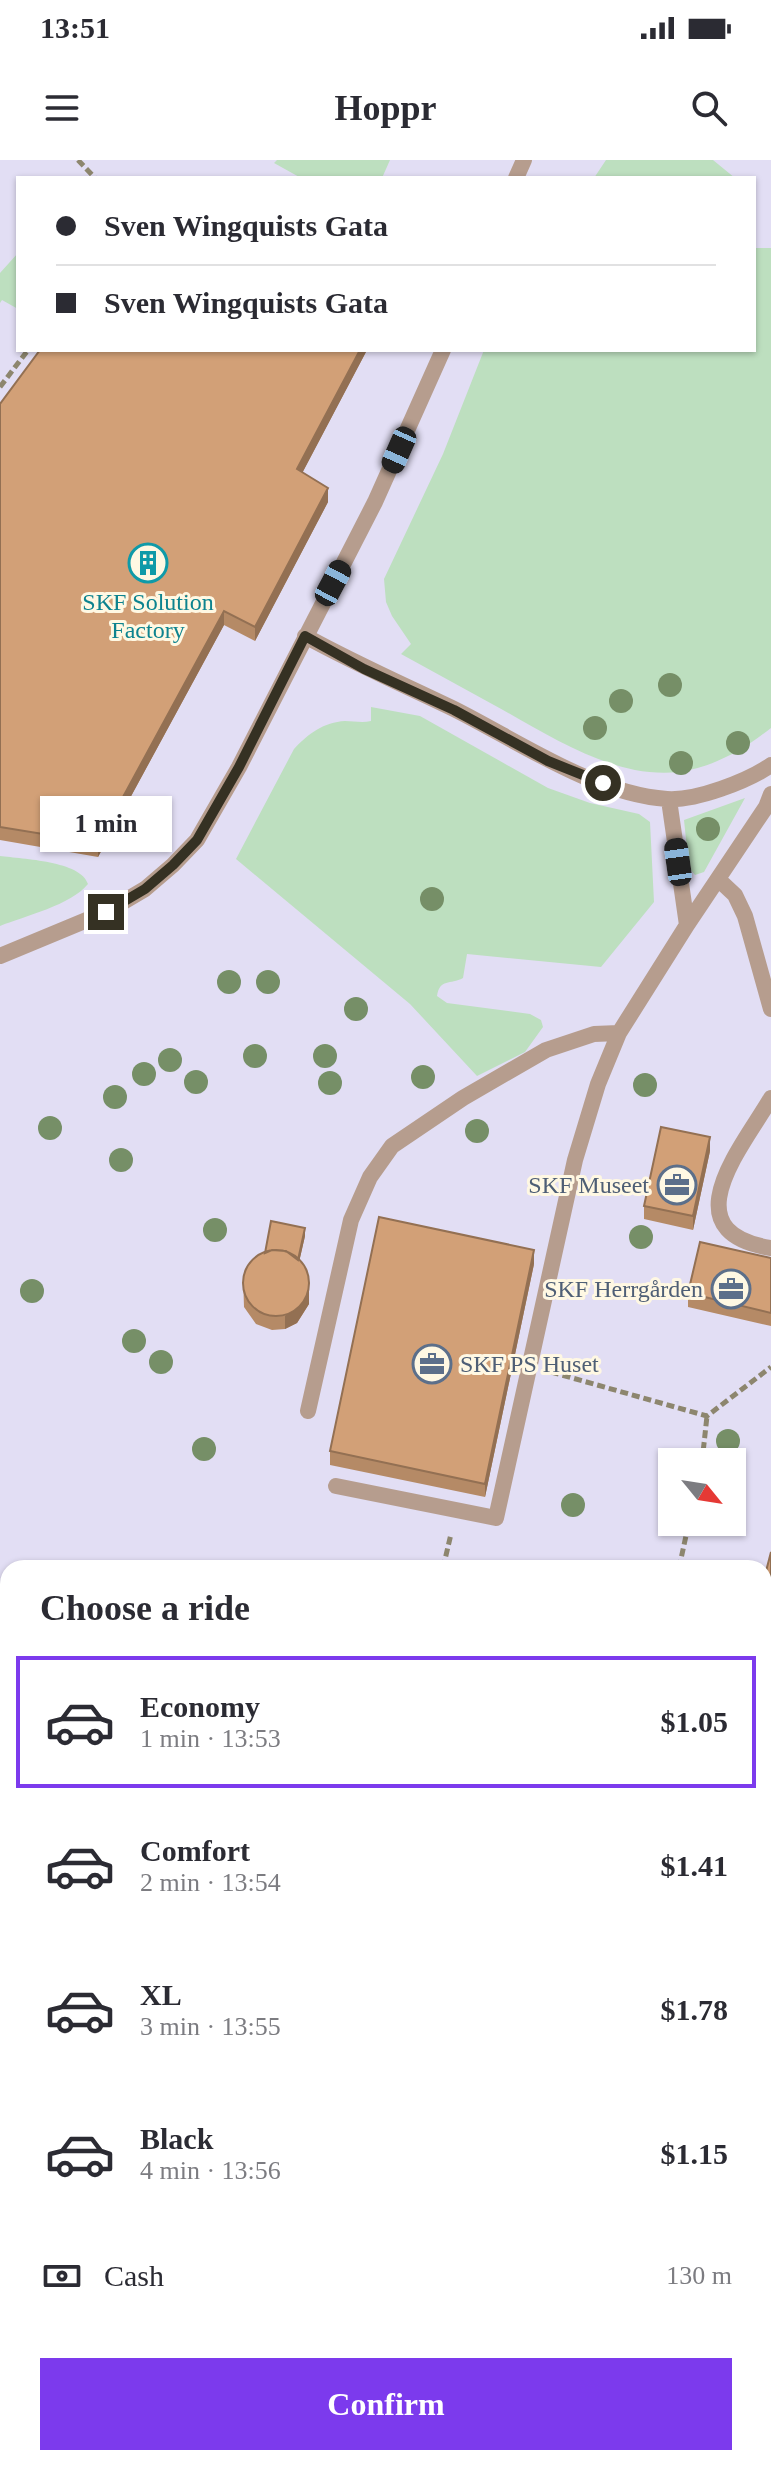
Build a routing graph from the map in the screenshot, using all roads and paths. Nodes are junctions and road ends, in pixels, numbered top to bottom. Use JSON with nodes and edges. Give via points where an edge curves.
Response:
{"nodes":[{"id":1,"x":78,"y":160,"type":"edge"},
{"id":2,"x":93,"y":176,"type":"edge"},
{"id":3,"x":26,"y":352,"type":"edge"},
{"id":4,"x":442,"y":352,"type":"edge"},
{"id":5,"x":0,"y":387,"type":"edge"},
{"id":6,"x":305,"y":636,"type":"junction"},
{"id":7,"x":771,"y":768,"type":"edge"},
{"id":8,"x":771,"y":794,"type":"edge"},
{"id":9,"x":669,"y":800,"type":"junction"},
{"id":10,"x":719,"y":880,"type":"junction"},
{"id":11,"x":687,"y":925,"type":"junction"},
{"id":12,"x":0,"y":956,"type":"edge"},
{"id":13,"x":771,"y":1009,"type":"edge"},
{"id":14,"x":619,"y":1033,"type":"junction"},
{"id":15,"x":771,"y":1098,"type":"edge"},
{"id":16,"x":771,"y":1248,"type":"edge"},
{"id":17,"x":531,"y":1366,"type":"junction"},
{"id":18,"x":771,"y":1367,"type":"edge"},
{"id":19,"x":308,"y":1411,"type":"dead end"},
{"id":20,"x":707,"y":1416,"type":"junction"},
{"id":21,"x":704,"y":1448,"type":"edge"},
{"id":22,"x":336,"y":1486,"type":"dead end"},
{"id":23,"x":457,"y":1511,"type":"junction"},
{"id":24,"x":686,"y":1536,"type":"edge"},
{"id":25,"x":445,"y":1560,"type":"edge"},
{"id":26,"x":681,"y":1560,"type":"edge"}],
"edges":[{"from":1,"to":2,"type":"path"},
{"from":3,"to":5,"type":"path"},
{"from":4,"to":6,"type":"lane","via":[[375,502]]},
{"from":6,"to":9,"type":"lane","via":[[548,761],[603,783]]},
{"from":6,"to":12,"type":"lane","via":[[197,840],[145,889],[106,912]]},
{"from":7,"to":9,"type":"lane","via":[[707,794]]},
{"from":8,"to":10,"type":"lane"},
{"from":9,"to":11,"type":"lane"},
{"from":10,"to":11,"type":"lane"},
{"from":10,"to":13,"type":"lane","via":[[735,895],[745,916]]},
{"from":11,"to":14,"type":"lane"},
{"from":14,"to":17,"type":"lane","via":[[575,1160]]},
{"from":14,"to":19,"type":"lane","via":[[594,1034],[546,1050],[392,1146],[370,1177],[351,1220]]},
{"from":15,"to":16,"type":"lane","via":[[741,1142],[719,1194],[725,1227],[739,1238]]},
{"from":17,"to":20,"type":"path"},
{"from":17,"to":23,"type":"lane","via":[[496,1518]]},
{"from":18,"to":20,"type":"path"},
{"from":20,"to":21,"type":"path"},
{"from":22,"to":23,"type":"lane"},
{"from":23,"to":25,"type":"path"},
{"from":24,"to":26,"type":"path"}]}
